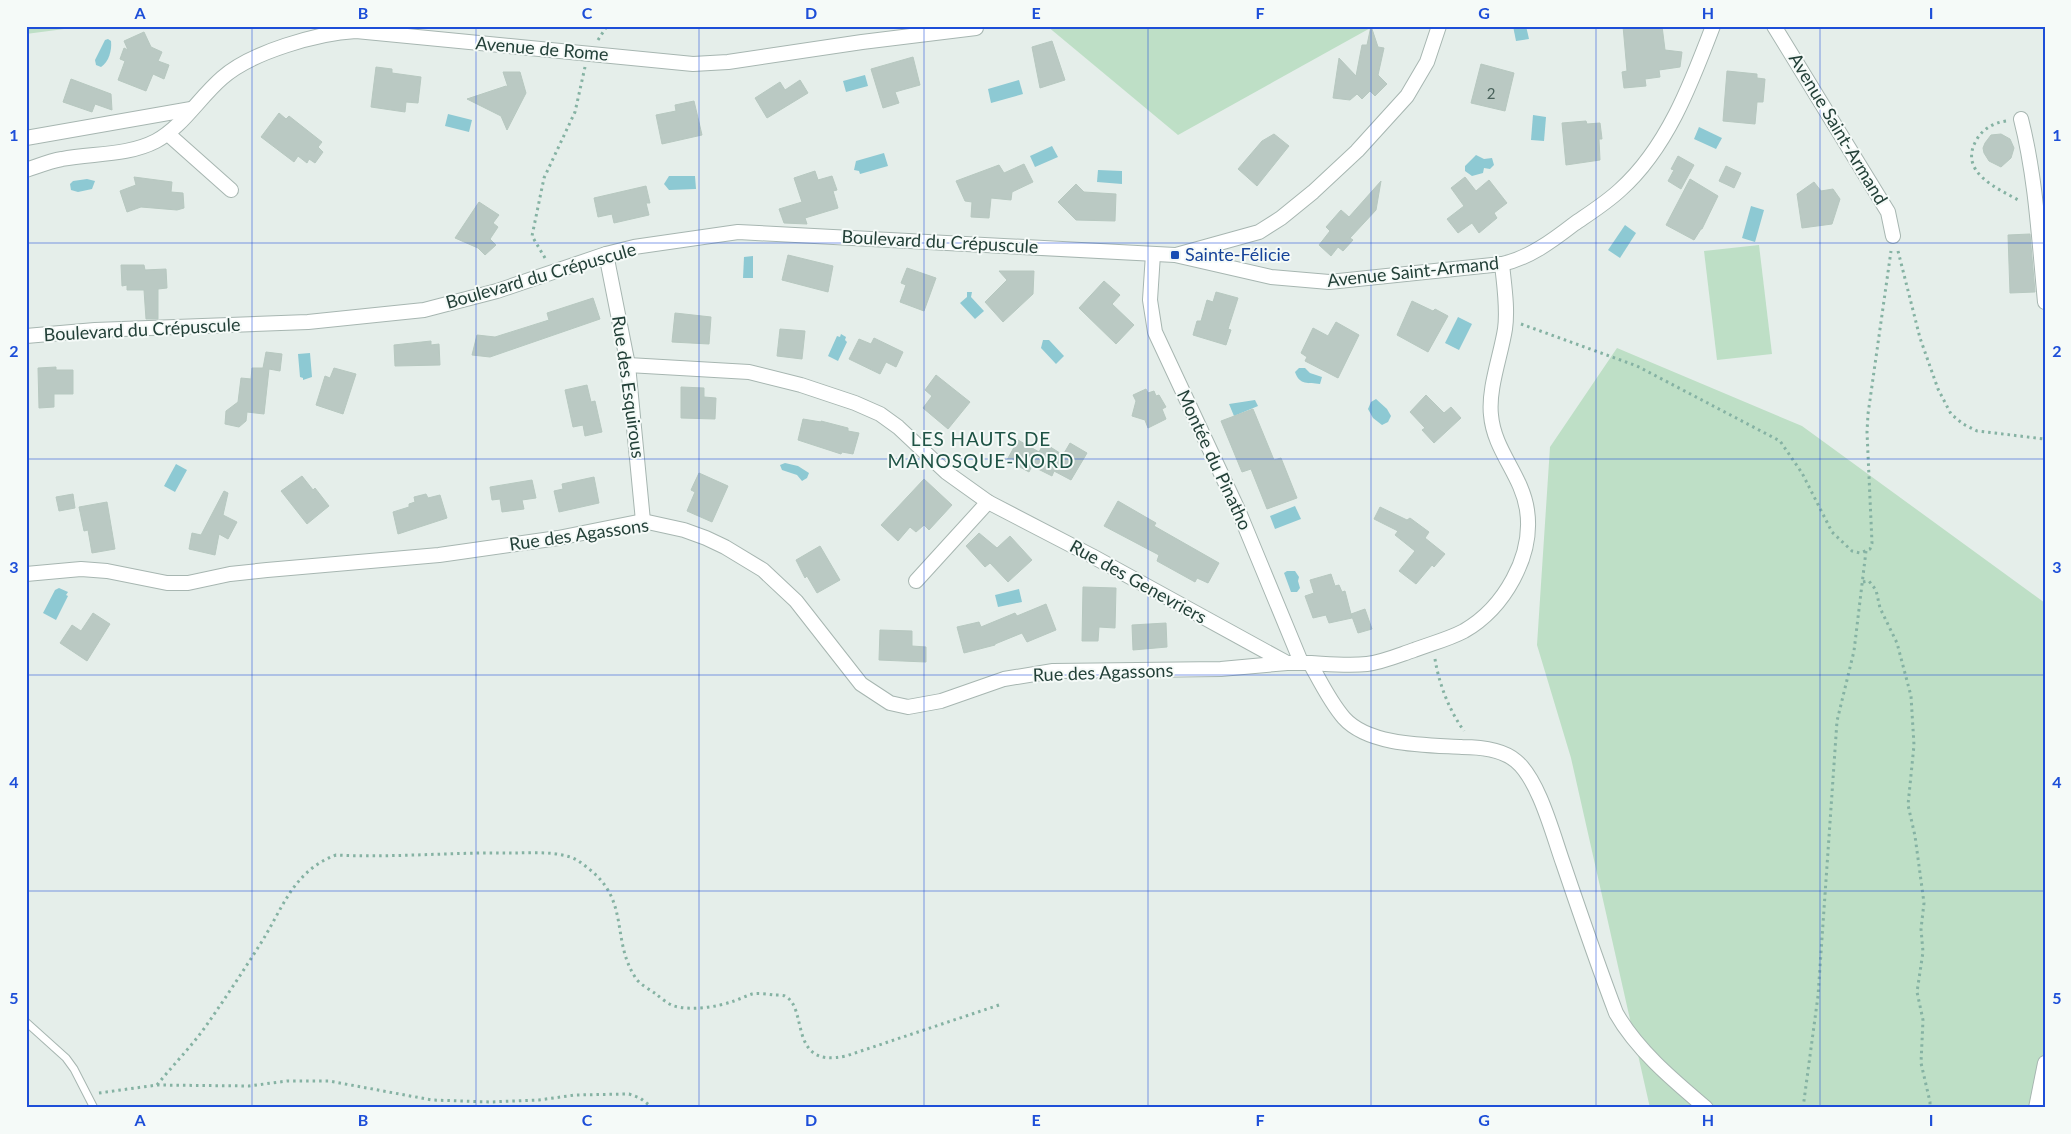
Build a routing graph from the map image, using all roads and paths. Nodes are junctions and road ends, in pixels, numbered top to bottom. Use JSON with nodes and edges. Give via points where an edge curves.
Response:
{"nodes":[{"id":1,"x":608,"y":26,"type":"edge"},
{"id":2,"x":1439,"y":26,"type":"edge"},
{"id":3,"x":1713,"y":26,"type":"edge"},
{"id":4,"x":1774,"y":26,"type":"edge"},
{"id":5,"x":976,"y":28,"type":"dead end"},
{"id":6,"x":588,"y":53,"type":"junction"},
{"id":7,"x":191,"y":109,"type":"junction"},
{"id":8,"x":2021,"y":119,"type":"joint"},
{"id":9,"x":168,"y":134,"type":"junction"},
{"id":10,"x":26,"y":138,"type":"edge"},
{"id":11,"x":26,"y":170,"type":"edge"},
{"id":12,"x":231,"y":190,"type":"dead end"},
{"id":13,"x":2037,"y":208,"type":"junction"},
{"id":14,"x":1893,"y":236,"type":"junction"},
{"id":15,"x":606,"y":254,"type":"junction"},
{"id":16,"x":1152,"y":254,"type":"junction"},
{"id":17,"x":1176,"y":255,"type":"junction"},
{"id":18,"x":546,"y":261,"type":"dead end"},
{"id":19,"x":1502,"y":264,"type":"junction"},
{"id":20,"x":2045,"y":302,"type":"edge"},
{"id":21,"x":1506,"y":318,"type":"junction"},
{"id":22,"x":26,"y":336,"type":"edge"},
{"id":23,"x":628,"y":365,"type":"junction"},
{"id":24,"x":2045,"y":439,"type":"edge"},
{"id":25,"x":988,"y":502,"type":"junction"},
{"id":26,"x":643,"y":522,"type":"junction"},
{"id":27,"x":1866,"y":551,"type":"junction"},
{"id":28,"x":26,"y":574,"type":"edge"},
{"id":29,"x":916,"y":581,"type":"dead end"},
{"id":30,"x":1863,"y":582,"type":"junction"},
{"id":31,"x":1433,"y":643,"type":"junction"},
{"id":32,"x":1299,"y":663,"type":"junction"},
{"id":33,"x":1475,"y":747,"type":"junction"},
{"id":34,"x":999,"y":1005,"type":"dead end"},
{"id":35,"x":26,"y":1022,"type":"edge"},
{"id":36,"x":2045,"y":1063,"type":"edge"},
{"id":37,"x":157,"y":1085,"type":"junction"},
{"id":38,"x":88,"y":1094,"type":"junction"},
{"id":39,"x":94,"y":1108,"type":"edge"},
{"id":40,"x":650,"y":1108,"type":"edge"},
{"id":41,"x":1706,"y":1108,"type":"edge"},
{"id":42,"x":1803,"y":1108,"type":"edge"},
{"id":43,"x":1930,"y":1108,"type":"edge"},
{"id":44,"x":2036,"y":1108,"type":"edge"}],
"edges":[{"from":1,"to":6,"type":"path"},
{"from":2,"to":17,"type":"street","via":[[1427,62],[1407,96],[1357,151],[1313,192],[1259,232]]},
{"from":3,"to":19,"type":"street","name":"Avenue Saint-Armand","via":[[1668,130],[1634,176],[1608,200],[1547,245]]},
{"from":4,"to":14,"type":"street","name":"Avenue Saint-Armand","via":[[1888,212]]},
{"from":5,"to":6,"type":"street","name":"Avenue de Rome","via":[[728,62],[693,64]]},
{"from":6,"to":7,"type":"street","name":"Avenue de Rome","via":[[339,32],[266,53],[244,63],[222,78]]},
{"from":6,"to":18,"type":"path","via":[[575,112],[544,178],[532,236]]},
{"from":7,"to":9,"type":"street","name":"Avenue de Rome"},
{"from":7,"to":10,"type":"street"},
{"from":8,"to":13,"type":"street"},
{"from":8,"to":13,"type":"path","via":[[2000,122],[1984,129],[1970,152],[1973,168],[1989,183]]},
{"from":9,"to":11,"type":"street","name":"Avenue de Rome","via":[[145,146],[61,159]]},
{"from":9,"to":12,"type":"street"},
{"from":13,"to":20,"type":"street"},
{"from":14,"to":24,"type":"path","via":[[1920,338],[1938,389],[1951,414],[1977,431]]},
{"from":14,"to":27,"type":"path","via":[[1868,414],[1872,542]]},
{"from":15,"to":16,"type":"street","name":"Boulevard du Crépuscule","via":[[634,247],[756,232]]},
{"from":15,"to":22,"type":"street","name":"Boulevard du Crépuscule","via":[[497,291],[424,310],[308,322],[95,330]]},
{"from":15,"to":23,"type":"street","name":"Rue des Esquirous"},
{"from":16,"to":17,"type":"street","name":"Boulevard du Crépuscule"},
{"from":16,"to":32,"type":"street","name":"Montée du Pinatho","via":[[1150,300],[1155,332],[1239,512]]},
{"from":17,"to":19,"type":"street","name":"Avenue Saint-Armand","via":[[1271,277],[1329,282]]},
{"from":19,"to":21,"type":"street","name":"Rue des Agassons"},
{"from":21,"to":27,"type":"path","via":[[1637,366],[1780,441],[1802,473],[1832,532],[1852,552]]},
{"from":21,"to":31,"type":"street","name":"Rue des Agassons","via":[[1490,414],[1498,447],[1523,492],[1529,530],[1509,585],[1496,604],[1463,631]]},
{"from":23,"to":25,"type":"street","name":"Rue des Genevriers","via":[[749,372],[855,403],[880,414],[898,427],[946,472]]},
{"from":23,"to":26,"type":"street","name":"Rue des Esquirous"},
{"from":25,"to":29,"type":"street"},
{"from":25,"to":32,"type":"street","name":"Rue des Genevriers"},
{"from":26,"to":28,"type":"street","name":"Rue des Agassons","via":[[438,556],[267,570],[188,583],[167,583],[81,569]]},
{"from":26,"to":32,"type":"street","name":"Rue des Agassons","via":[[706,538],[762,570],[796,601],[861,684],[890,703],[899,705],[924,705],[1004,679],[1053,671],[1221,669]]},
{"from":27,"to":30,"type":"path"},
{"from":30,"to":42,"type":"path","via":[[1854,651],[1837,721],[1818,996]]},
{"from":30,"to":43,"type":"path","via":[[1869,582],[1876,590],[1880,608],[1897,643],[1911,696],[1914,745],[1908,805],[1924,903],[1923,952],[1917,992],[1922,1020],[1920,1063]]},
{"from":31,"to":32,"type":"street","name":"Rue des Agassons","via":[[1369,664]]},
{"from":31,"to":33,"type":"path","via":[[1442,688],[1455,719]]},
{"from":32,"to":33,"type":"street","name":"Montée du Pinatho","via":[[1357,729],[1391,740]]},
{"from":33,"to":41,"type":"street","name":"Montée du Pinatho","via":[[1509,756],[1523,768],[1541,802],[1624,1028]]},
{"from":34,"to":37,"type":"path","via":[[846,1056],[824,1058],[811,1050],[801,1036],[792,1002],[785,996],[752,994],[732,1002],[692,1009],[673,1006],[648,988],[636,978],[626,957],[618,911],[609,891],[600,877],[571,857],[550,853],[490,852],[336,855],[321,860],[295,884],[205,1028]]},
{"from":35,"to":38,"type":"lane","via":[[66,1058]]},
{"from":36,"to":44,"type":"street"},
{"from":37,"to":38,"type":"path"},
{"from":37,"to":40,"type":"path","via":[[249,1086],[287,1080],[329,1081],[432,1100],[490,1102],[629,1094],[640,1098]]},
{"from":38,"to":39,"type":"lane"}]}
